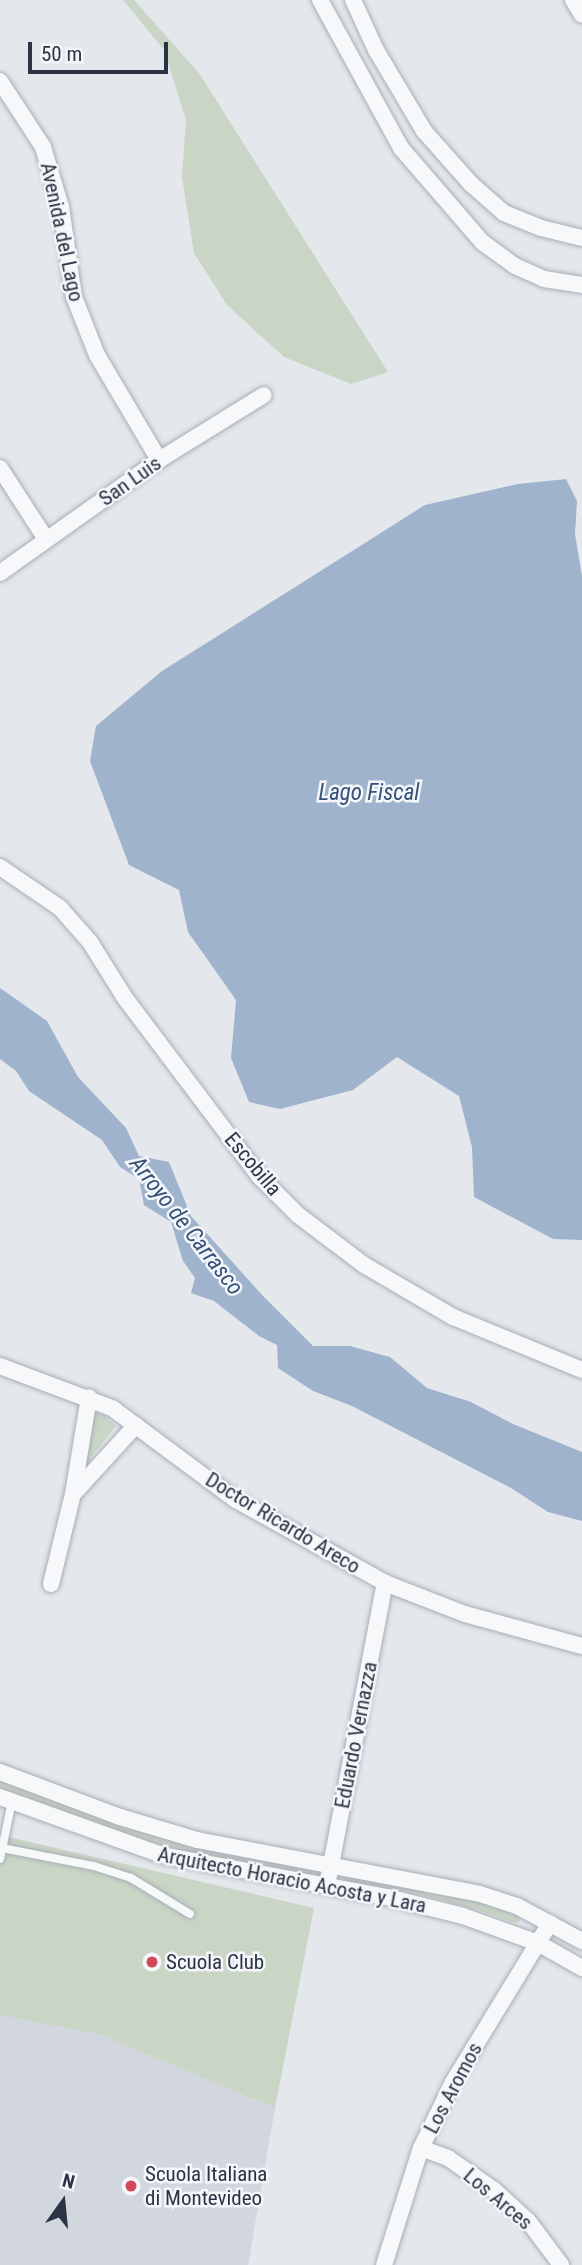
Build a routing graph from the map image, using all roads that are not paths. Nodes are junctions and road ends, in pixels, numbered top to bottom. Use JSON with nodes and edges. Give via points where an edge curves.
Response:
{"nodes":[{"id":1,"x":320,"y":0,"type":"edge"},
{"id":2,"x":353,"y":0,"type":"edge"},
{"id":3,"x":573,"y":0,"type":"edge"},
{"id":4,"x":582,"y":15,"type":"edge"},
{"id":5,"x":0,"y":81,"type":"edge"},
{"id":6,"x":424,"y":131,"type":"junction"},
{"id":7,"x":401,"y":148,"type":"junction"},
{"id":8,"x":582,"y":238,"type":"edge"},
{"id":9,"x":582,"y":285,"type":"edge"},
{"id":10,"x":264,"y":395,"type":"dead end"},
{"id":11,"x":159,"y":460,"type":"junction"},
{"id":12,"x":0,"y":468,"type":"edge"},
{"id":13,"x":46,"y":539,"type":"junction"},
{"id":14,"x":0,"y":573,"type":"edge"},
{"id":15,"x":0,"y":867,"type":"edge"},
{"id":16,"x":0,"y":1366,"type":"edge"},
{"id":17,"x":582,"y":1370,"type":"edge"},
{"id":18,"x":89,"y":1397,"type":"junction"},
{"id":19,"x":136,"y":1425,"type":"junction"},
{"id":20,"x":74,"y":1494,"type":"junction"},
{"id":21,"x":385,"y":1583,"type":"junction"},
{"id":22,"x":51,"y":1584,"type":"dead end"},
{"id":23,"x":582,"y":1646,"type":"edge"},
{"id":24,"x":0,"y":1772,"type":"edge"},
{"id":25,"x":6,"y":1799,"type":"edge"},
{"id":26,"x":2,"y":1848,"type":"junction"},
{"id":27,"x":0,"y":1859,"type":"edge"},
{"id":28,"x":331,"y":1864,"type":"junction"},
{"id":29,"x":327,"y":1886,"type":"junction"},
{"id":30,"x":190,"y":1914,"type":"dead end"},
{"id":31,"x":551,"y":1923,"type":"junction"},
{"id":32,"x":582,"y":1941,"type":"edge"},
{"id":33,"x":538,"y":1943,"type":"junction"},
{"id":34,"x":582,"y":1968,"type":"edge"},
{"id":35,"x":421,"y":2148,"type":"junction"},
{"id":36,"x":384,"y":2265,"type":"edge"},
{"id":37,"x":561,"y":2265,"type":"edge"}],
"edges":[{"from":1,"to":7,"type":"street"},
{"from":2,"to":6,"type":"street","via":[[376,50]]},
{"from":3,"to":4,"type":"street"},
{"from":5,"to":11,"type":"street","name":"Avenida del Lago","via":[[43,147],[61,207],[74,297],[97,355]]},
{"from":6,"to":7,"type":"street"},
{"from":6,"to":8,"type":"street","via":[[471,184],[504,212]]},
{"from":7,"to":9,"type":"street","via":[[482,242],[515,266],[544,279]]},
{"from":10,"to":11,"type":"street","name":"San Luis"},
{"from":11,"to":13,"type":"street","name":"San Luis"},
{"from":12,"to":13,"type":"street"},
{"from":13,"to":14,"type":"street","name":"San Luis"},
{"from":15,"to":17,"type":"street","name":"Escobilla","via":[[60,908],[90,942],[125,998],[251,1165],[298,1215],[364,1265],[453,1317]]},
{"from":16,"to":18,"type":"street","name":"Doctor Ricardo Areco"},
{"from":18,"to":19,"type":"street","name":"Doctor Ricardo Areco"},
{"from":18,"to":20,"type":"street"},
{"from":19,"to":20,"type":"street"},
{"from":19,"to":21,"type":"street","name":"Doctor Ricardo Areco","via":[[236,1500]]},
{"from":20,"to":22,"type":"street"},
{"from":21,"to":23,"type":"street","name":"Doctor Ricardo Areco","via":[[465,1614]]},
{"from":21,"to":28,"type":"street","name":"Eduardo Vernazza"},
{"from":24,"to":28,"type":"street","name":"Arquitecto Horacio Acosta y Lara","via":[[197,1840]]},
{"from":25,"to":26,"type":"lane"},
{"from":25,"to":29,"type":"street","name":"Arquitecto Horacio Acosta y Lara","via":[[162,1855]]},
{"from":26,"to":27,"type":"lane"},
{"from":26,"to":30,"type":"lane","via":[[131,1878]]},
{"from":28,"to":29,"type":"street","name":"Eduardo Vernazza"},
{"from":28,"to":31,"type":"street","name":"Arquitecto Horacio Acosta y Lara","via":[[480,1894]]},
{"from":29,"to":33,"type":"street","name":"Arquitecto Horacio Acosta y Lara","via":[[463,1916]]},
{"from":31,"to":32,"type":"street","name":"Arquitecto Horacio Acosta y Lara"},
{"from":31,"to":33,"type":"street","name":"Los Aromos"},
{"from":33,"to":34,"type":"street","name":"Arquitecto Horacio Acosta y Lara"},
{"from":33,"to":35,"type":"street","name":"Los Aromos","via":[[453,2082]]},
{"from":35,"to":36,"type":"street","name":"Los Aromos"},
{"from":35,"to":37,"type":"street","name":"Los Arces","via":[[448,2158],[494,2190],[529,2222]]}]}
